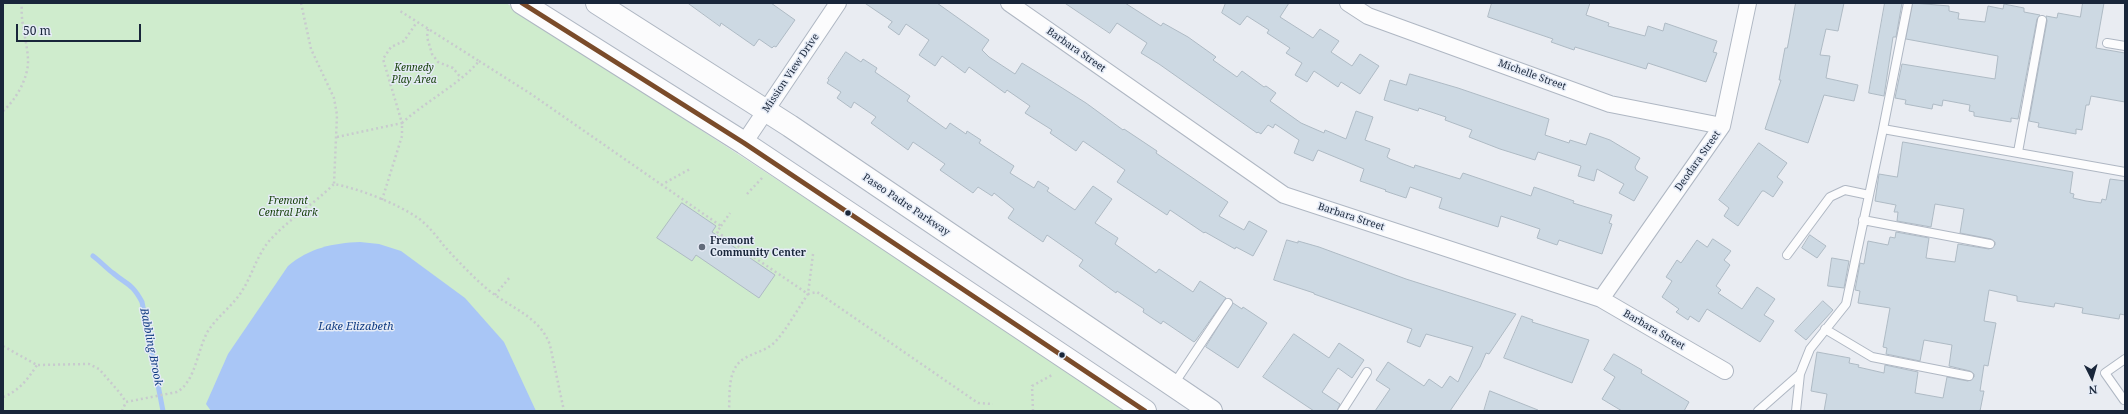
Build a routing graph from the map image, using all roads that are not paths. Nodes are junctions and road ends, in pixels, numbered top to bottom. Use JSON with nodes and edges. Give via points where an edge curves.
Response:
{"nodes":[{"id":1,"x":522,"y":3,"type":"edge"},
{"id":2,"x":597,"y":3,"type":"edge"},
{"id":3,"x":838,"y":3,"type":"edge"},
{"id":4,"x":1009,"y":3,"type":"edge"},
{"id":5,"x":1348,"y":3,"type":"edge"},
{"id":6,"x":1748,"y":3,"type":"edge"},
{"id":7,"x":1908,"y":3,"type":"edge"},
{"id":8,"x":2042,"y":20,"type":"dead end"},
{"id":9,"x":2107,"y":43,"type":"dead end"},
{"id":10,"x":2125,"y":46,"type":"edge"},
{"id":11,"x":766,"y":111,"type":"junction"},
{"id":12,"x":1722,"y":126,"type":"junction"},
{"id":13,"x":1883,"y":129,"type":"junction"},
{"id":14,"x":744,"y":143,"type":"junction"},
{"id":15,"x":2018,"y":152,"type":"junction"},
{"id":16,"x":2125,"y":172,"type":"edge"},
{"id":17,"x":1868,"y":195,"type":"junction"},
{"id":18,"x":1863,"y":220,"type":"junction"},
{"id":19,"x":1990,"y":244,"type":"dead end"},
{"id":20,"x":1786,"y":255,"type":"dead end"},
{"id":21,"x":1601,"y":299,"type":"junction"},
{"id":22,"x":1228,"y":304,"type":"dead end"},
{"id":23,"x":1825,"y":329,"type":"junction"},
{"id":24,"x":2125,"y":359,"type":"edge"},
{"id":25,"x":1726,"y":371,"type":"dead end"},
{"id":26,"x":1367,"y":372,"type":"dead end"},
{"id":27,"x":1800,"y":374,"type":"junction"},
{"id":28,"x":1969,"y":376,"type":"dead end"},
{"id":29,"x":1173,"y":387,"type":"junction"},
{"id":30,"x":2125,"y":399,"type":"edge"},
{"id":31,"x":1145,"y":411,"type":"edge"},
{"id":32,"x":1211,"y":411,"type":"edge"},
{"id":33,"x":1342,"y":411,"type":"edge"},
{"id":34,"x":1758,"y":411,"type":"edge"},
{"id":35,"x":1796,"y":411,"type":"edge"}],
"edges":[{"from":1,"to":14,"type":"main road"},
{"from":2,"to":11,"type":"main road","name":"Paseo Padre Parkway"},
{"from":3,"to":11,"type":"street","name":"Mission View Drive"},
{"from":4,"to":21,"type":"street","name":"Barbara Street","via":[[1284,195]]},
{"from":5,"to":12,"type":"street","name":"Michelle Street","via":[[1368,16],[1610,104]]},
{"from":6,"to":12,"type":"street","name":"Deodara Street"},
{"from":7,"to":13,"type":"lane"},
{"from":8,"to":15,"type":"lane"},
{"from":9,"to":10,"type":"lane"},
{"from":11,"to":14,"type":"street","name":"Mission View Drive"},
{"from":11,"to":29,"type":"main road","name":"Paseo Padre Parkway"},
{"from":12,"to":21,"type":"street","name":"Deodara Street"},
{"from":13,"to":15,"type":"lane"},
{"from":13,"to":17,"type":"lane"},
{"from":14,"to":31,"type":"main road"},
{"from":15,"to":16,"type":"lane"},
{"from":17,"to":18,"type":"lane"},
{"from":17,"to":20,"type":"lane","via":[[1844,190],[1830,197]]},
{"from":18,"to":19,"type":"lane"},
{"from":18,"to":23,"type":"lane","via":[[1846,304]]},
{"from":21,"to":25,"type":"street","name":"Barbara Street"},
{"from":22,"to":29,"type":"lane"},
{"from":23,"to":27,"type":"lane","via":[[1810,349]]},
{"from":23,"to":28,"type":"lane","via":[[1872,357]]},
{"from":24,"to":30,"type":"lane","via":[[2105,373]]},
{"from":26,"to":33,"type":"lane"},
{"from":27,"to":34,"type":"lane"},
{"from":27,"to":35,"type":"lane"},
{"from":29,"to":32,"type":"main road","name":"Paseo Padre Parkway"}]}
